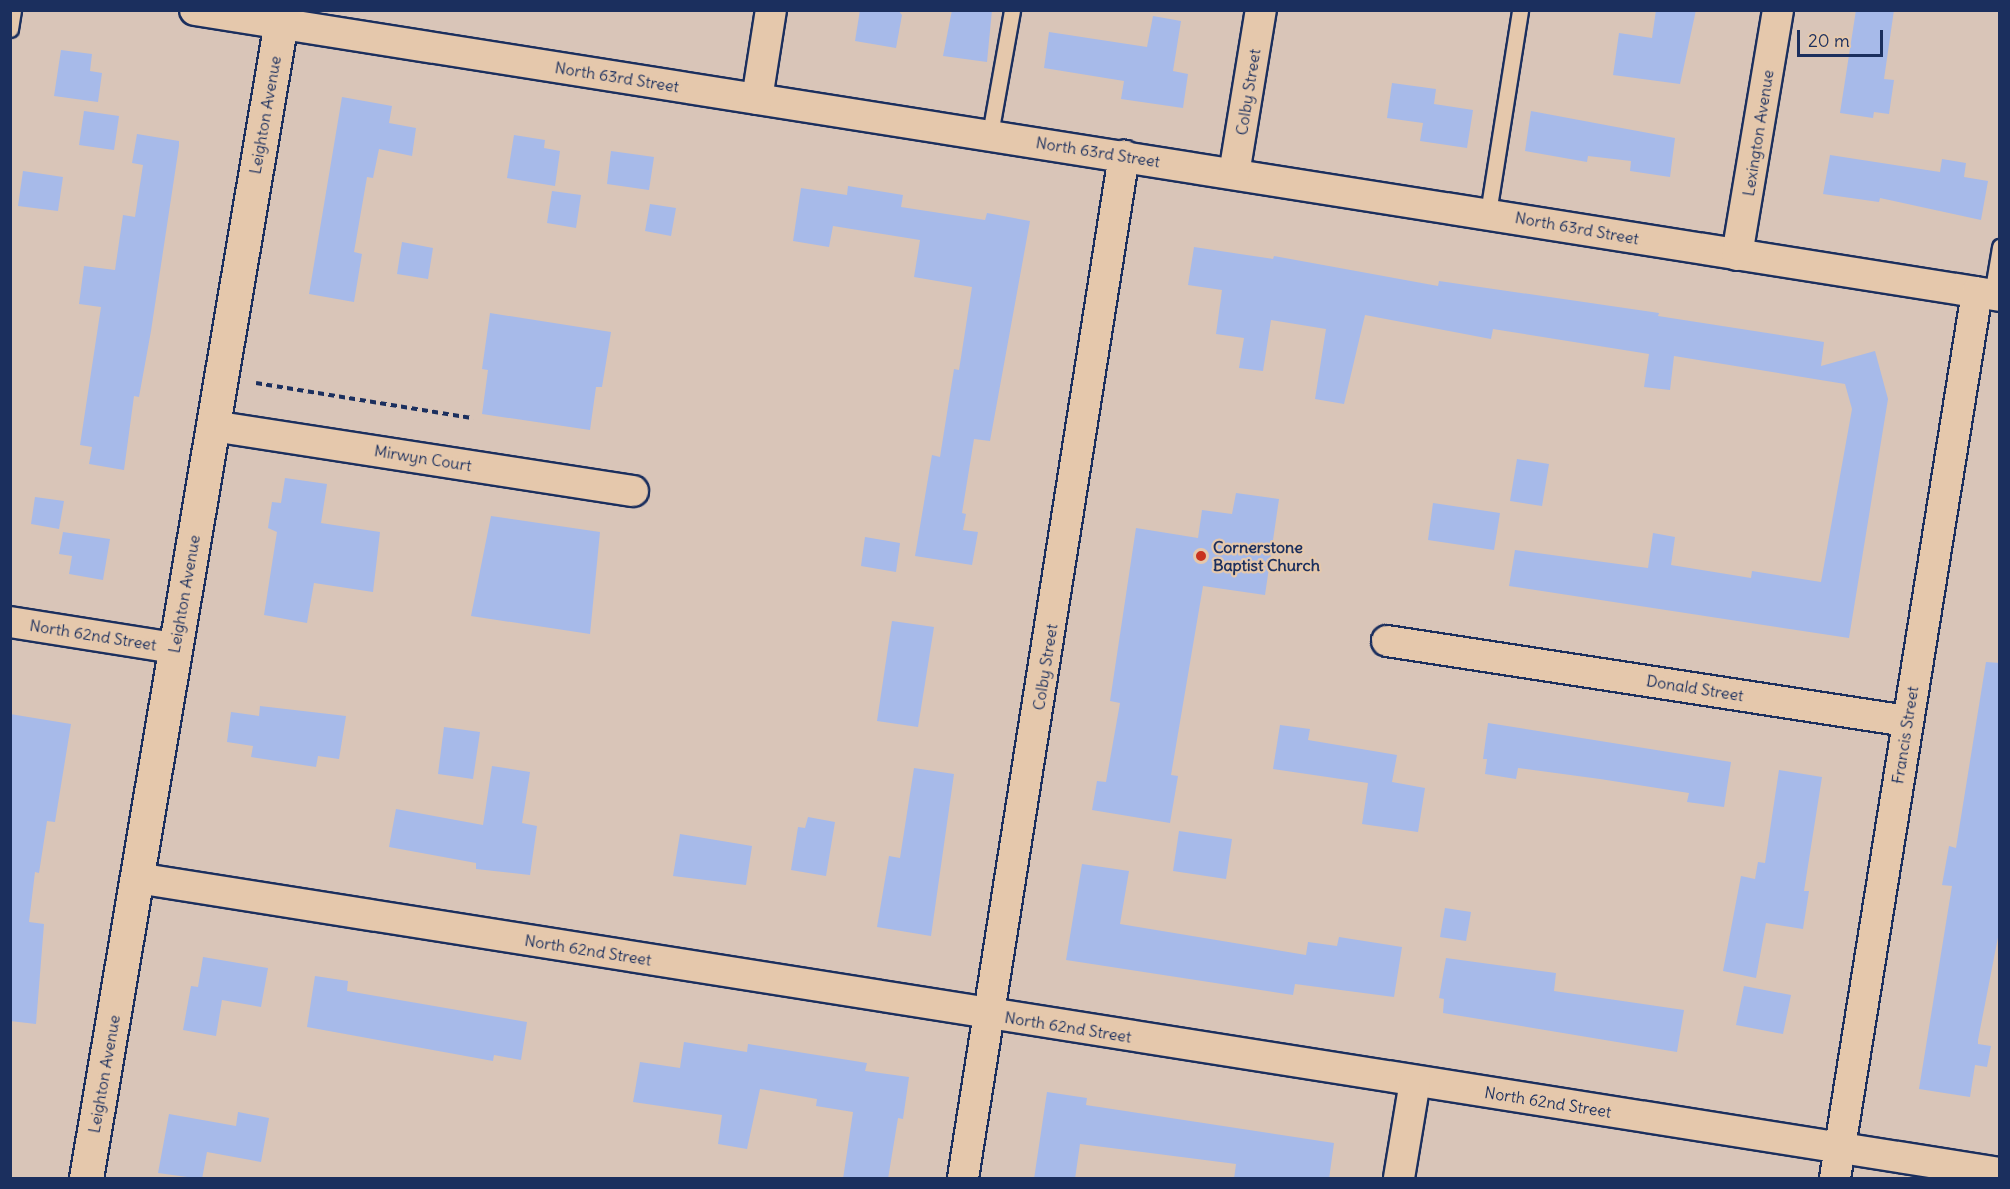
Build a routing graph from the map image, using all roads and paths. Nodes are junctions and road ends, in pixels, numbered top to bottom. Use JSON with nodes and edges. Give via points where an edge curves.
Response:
{"nodes":[{"id":1,"x":13,"y":10,"type":"edge"},
{"id":2,"x":195,"y":10,"type":"edge"},
{"id":3,"x":771,"y":10,"type":"edge"},
{"id":4,"x":1012,"y":10,"type":"edge"},
{"id":5,"x":1261,"y":10,"type":"edge"},
{"id":6,"x":1521,"y":10,"type":"edge"},
{"id":7,"x":1778,"y":10,"type":"edge"},
{"id":8,"x":282,"y":17,"type":"edge"},
{"id":9,"x":10,"y":28,"type":"edge"},
{"id":10,"x":757,"y":99,"type":"junction"},
{"id":11,"x":990,"y":134,"type":"junction"},
{"id":12,"x":1124,"y":156,"type":"junction"},
{"id":13,"x":1234,"y":174,"type":"junction"},
{"id":14,"x":1488,"y":213,"type":"junction"},
{"id":15,"x":2000,"y":247,"type":"edge"},
{"id":16,"x":1737,"y":255,"type":"junction"},
{"id":17,"x":1990,"y":294,"type":"edge"},
{"id":18,"x":256,"y":383,"type":"dead end"},
{"id":19,"x":473,"y":418,"type":"dead end"},
{"id":20,"x":213,"y":426,"type":"junction"},
{"id":21,"x":633,"y":490,"type":"dead end"},
{"id":22,"x":10,"y":622,"type":"edge"},
{"id":23,"x":1387,"y":641,"type":"dead end"},
{"id":24,"x":175,"y":648,"type":"junction"},
{"id":25,"x":1907,"y":721,"type":"junction"},
{"id":26,"x":137,"y":878,"type":"junction"},
{"id":27,"x":989,"y":1015,"type":"junction"},
{"id":28,"x":1415,"y":1081,"type":"junction"},
{"id":29,"x":1840,"y":1147,"type":"junction"},
{"id":30,"x":2000,"y":1173,"type":"edge"},
{"id":31,"x":86,"y":1179,"type":"edge"},
{"id":32,"x":963,"y":1179,"type":"edge"},
{"id":33,"x":1399,"y":1179,"type":"edge"},
{"id":34,"x":1835,"y":1179,"type":"edge"}],
"edges":[{"from":1,"to":9,"type":"lane"},
{"from":2,"to":8,"type":"street","name":"North 63rd Street"},
{"from":3,"to":10,"type":"street"},
{"from":4,"to":11,"type":"lane"},
{"from":5,"to":13,"type":"street","name":"Colby Street"},
{"from":6,"to":14,"type":"lane"},
{"from":7,"to":16,"type":"street","name":"Lexington Avenue"},
{"from":8,"to":10,"type":"street","name":"North 63rd Street"},
{"from":8,"to":20,"type":"street","name":"Leighton Avenue"},
{"from":10,"to":11,"type":"street","name":"North 63rd Street"},
{"from":11,"to":12,"type":"street","name":"North 63rd Street"},
{"from":12,"to":13,"type":"street","name":"North 63rd Street"},
{"from":12,"to":27,"type":"street","name":"Colby Street"},
{"from":13,"to":14,"type":"street","name":"North 63rd Street"},
{"from":14,"to":16,"type":"street","name":"North 63rd Street"},
{"from":15,"to":17,"type":"lane"},
{"from":16,"to":17,"type":"street","name":"North 63rd Street"},
{"from":17,"to":25,"type":"street","name":"Francis Street"},
{"from":18,"to":19,"type":"path"},
{"from":20,"to":21,"type":"street","name":"Mirwyn Court"},
{"from":20,"to":24,"type":"street","name":"Leighton Avenue"},
{"from":22,"to":24,"type":"street","name":"North 62nd Street"},
{"from":23,"to":25,"type":"street","name":"Donald Street"},
{"from":24,"to":26,"type":"street","name":"Leighton Avenue"},
{"from":25,"to":29,"type":"street","name":"Francis Street"},
{"from":26,"to":27,"type":"street","name":"North 62nd Street"},
{"from":26,"to":31,"type":"street","name":"Leighton Avenue"},
{"from":27,"to":28,"type":"street","name":"North 62nd Street"},
{"from":27,"to":32,"type":"street","name":"Colby Street"},
{"from":28,"to":29,"type":"street","name":"North 62nd Street"},
{"from":28,"to":33,"type":"street"},
{"from":29,"to":30,"type":"street","name":"North 62nd Street"},
{"from":29,"to":34,"type":"street","name":"Francis Street"}]}
